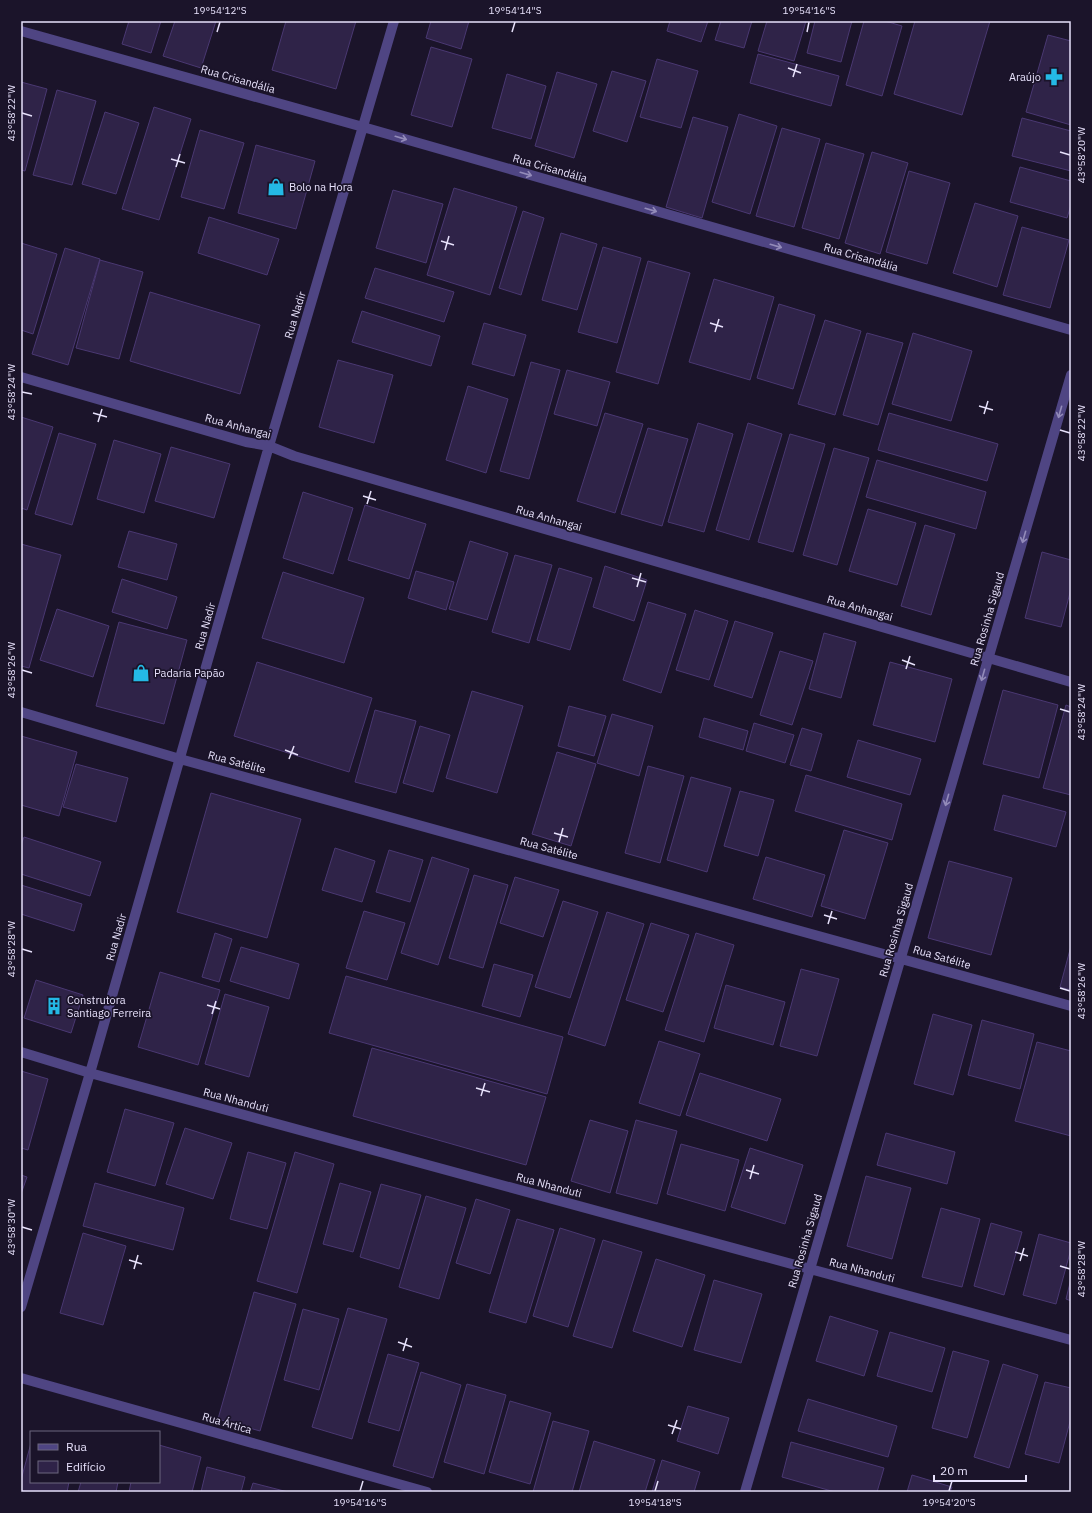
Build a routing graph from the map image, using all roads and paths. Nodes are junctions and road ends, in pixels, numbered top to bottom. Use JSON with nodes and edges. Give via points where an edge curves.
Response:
{"nodes":[{"id":1,"x":394,"y":21,"type":"edge"},
{"id":2,"x":21,"y":31,"type":"edge"},
{"id":3,"x":364,"y":127,"type":"junction"},
{"id":4,"x":1071,"y":330,"type":"edge"},
{"id":5,"x":1071,"y":375,"type":"edge"},
{"id":6,"x":21,"y":377,"type":"edge"},
{"id":7,"x":269,"y":446,"type":"junction"},
{"id":8,"x":988,"y":658,"type":"junction"},
{"id":9,"x":1071,"y":682,"type":"edge"},
{"id":10,"x":21,"y":712,"type":"edge"},
{"id":11,"x":180,"y":759,"type":"junction"},
{"id":12,"x":900,"y":958,"type":"junction"},
{"id":13,"x":1071,"y":1006,"type":"edge"},
{"id":14,"x":21,"y":1052,"type":"edge"},
{"id":15,"x":90,"y":1073,"type":"junction"},
{"id":16,"x":810,"y":1269,"type":"junction"},
{"id":17,"x":21,"y":1307,"type":"edge"},
{"id":18,"x":1071,"y":1340,"type":"edge"},
{"id":19,"x":21,"y":1378,"type":"edge"},
{"id":20,"x":427,"y":1492,"type":"edge"},
{"id":21,"x":745,"y":1492,"type":"edge"}],
"edges":[{"from":1,"to":3,"type":"street","name":"Rua Nadir"},
{"from":2,"to":3,"type":"street","name":"Rua Crisandália"},
{"from":3,"to":4,"type":"street","name":"Rua Crisandália","one_way":true},
{"from":3,"to":7,"type":"street","name":"Rua Nadir"},
{"from":5,"to":8,"type":"street","name":"Rua Rosinha Sigaud","one_way":true},
{"from":6,"to":7,"type":"street","name":"Rua Anhangai","via":[[246,442]]},
{"from":7,"to":8,"type":"street","name":"Rua Anhangai","via":[[294,456]]},
{"from":7,"to":11,"type":"street","name":"Rua Nadir"},
{"from":8,"to":9,"type":"street","name":"Rua Anhangai"},
{"from":8,"to":12,"type":"street","name":"Rua Rosinha Sigaud","one_way":true},
{"from":10,"to":11,"type":"street","name":"Rua Satélite"},
{"from":11,"to":12,"type":"street","name":"Rua Satélite"},
{"from":11,"to":15,"type":"street","name":"Rua Nadir"},
{"from":12,"to":13,"type":"street","name":"Rua Satélite"},
{"from":12,"to":16,"type":"street","name":"Rua Rosinha Sigaud"},
{"from":14,"to":15,"type":"street","name":"Rua Nhanduti"},
{"from":15,"to":16,"type":"street","name":"Rua Nhanduti"},
{"from":15,"to":17,"type":"street","name":"Rua Nadir"},
{"from":16,"to":18,"type":"street","name":"Rua Nhanduti"},
{"from":16,"to":21,"type":"street","name":"Rua Rosinha Sigaud"},
{"from":19,"to":20,"type":"street","name":"Rua Ártica"}]}
